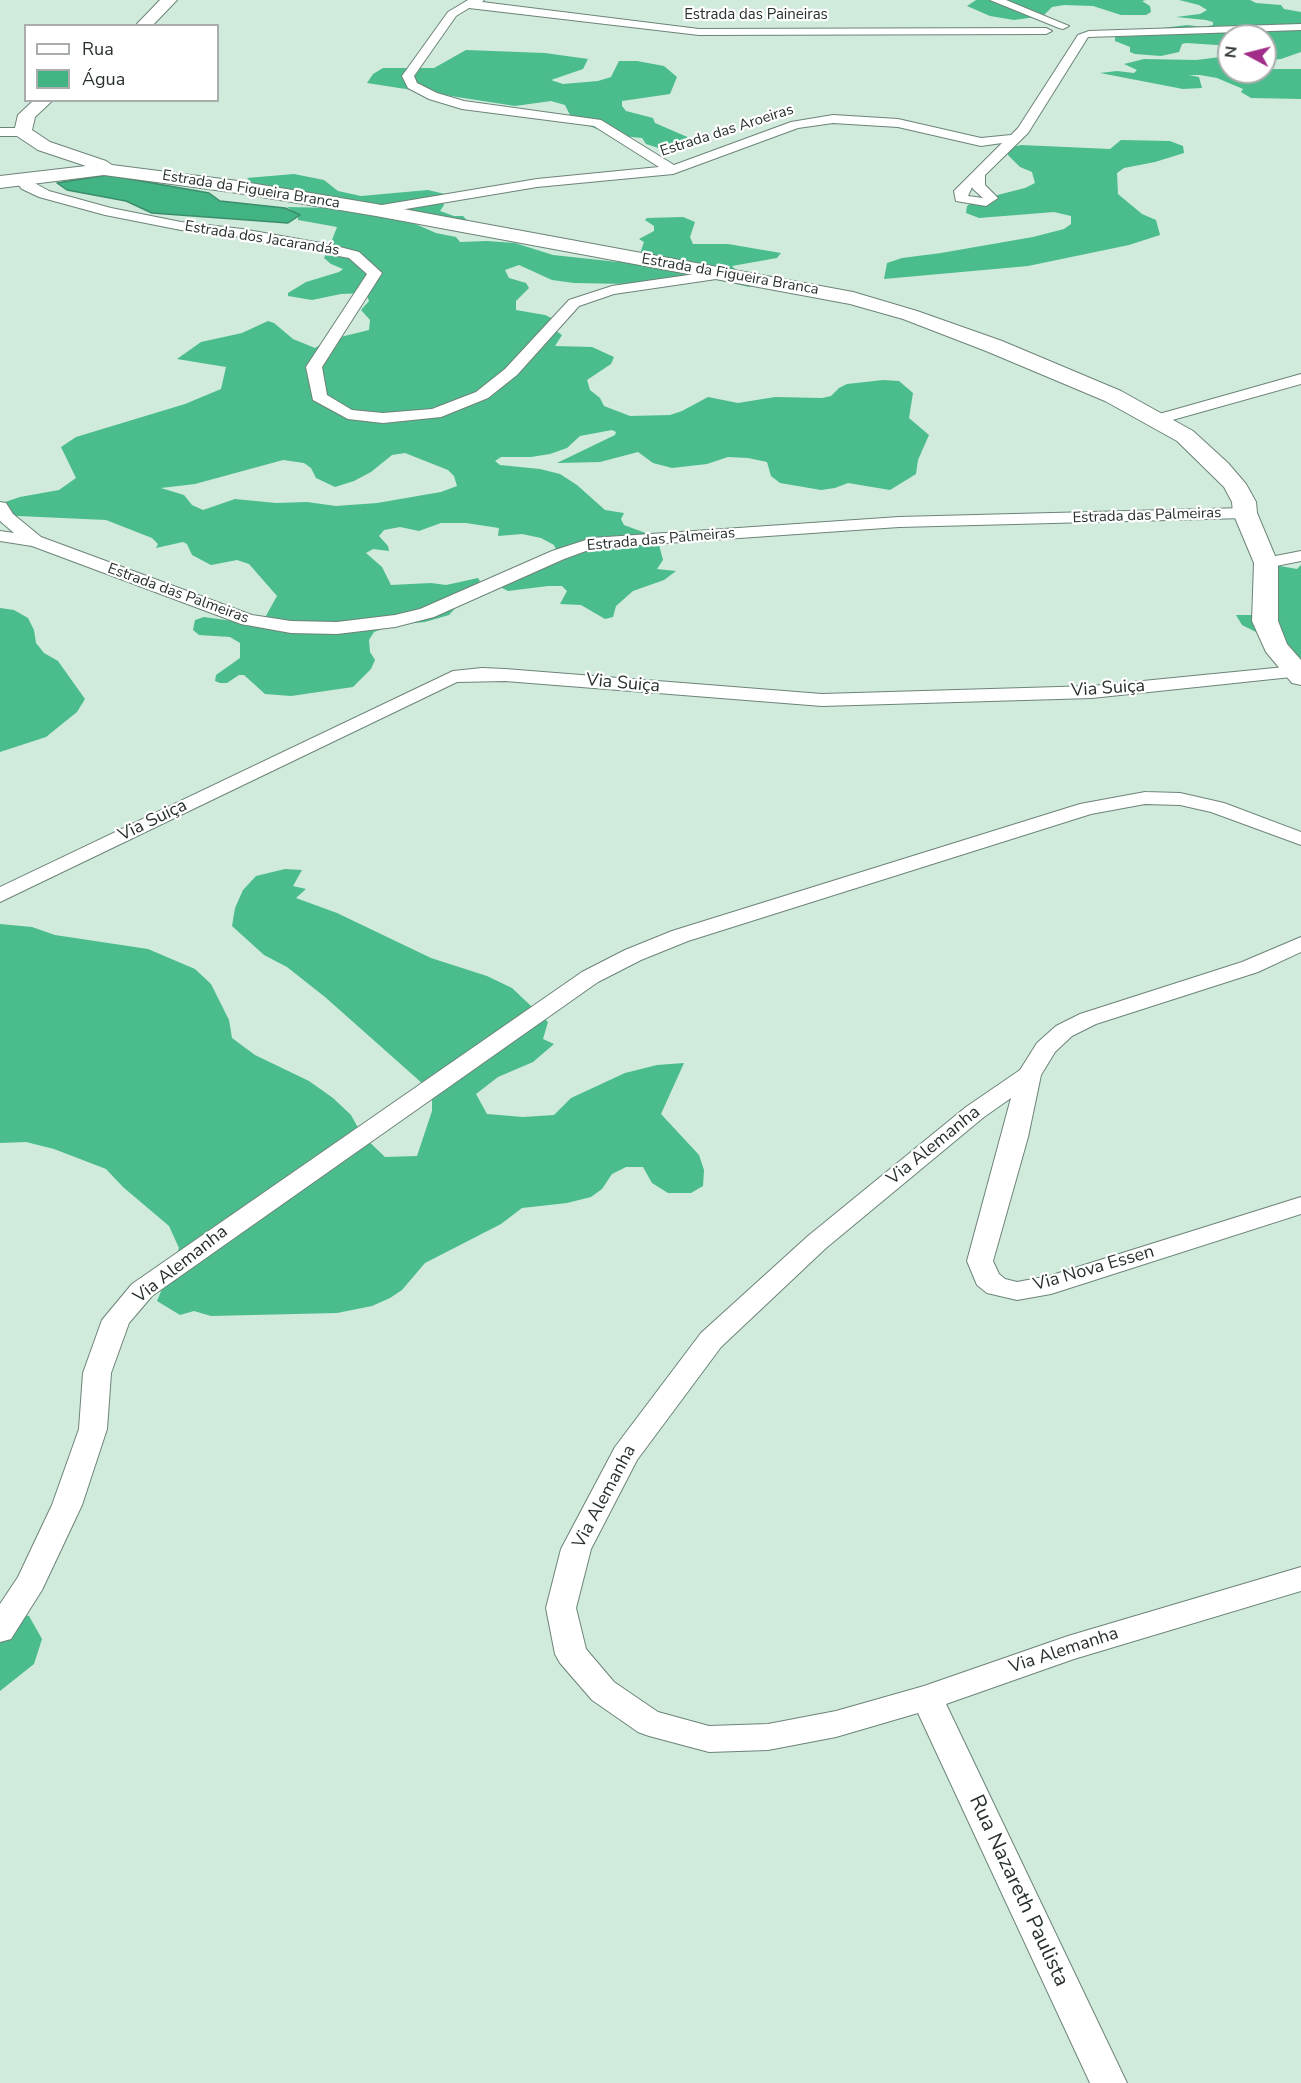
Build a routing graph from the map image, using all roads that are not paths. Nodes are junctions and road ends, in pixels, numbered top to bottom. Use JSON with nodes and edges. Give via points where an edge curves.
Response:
{"nodes":[{"id":1,"x":169,"y":0,"type":"edge"},
{"id":2,"x":996,"y":0,"type":"edge"},
{"id":3,"x":473,"y":2,"type":"edge"},
{"id":4,"x":145,"y":24,"type":"edge"},
{"id":5,"x":1063,"y":26,"type":"junction"},
{"id":6,"x":1301,"y":27,"type":"edge"},
{"id":7,"x":1046,"y":32,"type":"junction"},
{"id":8,"x":1085,"y":36,"type":"junction"},
{"id":9,"x":43,"y":102,"type":"edge"},
{"id":10,"x":0,"y":132,"type":"edge"},
{"id":11,"x":23,"y":132,"type":"junction"},
{"id":12,"x":1015,"y":138,"type":"junction"},
{"id":13,"x":981,"y":142,"type":"junction"},
{"id":14,"x":74,"y":158,"type":"junction"},
{"id":15,"x":107,"y":170,"type":"junction"},
{"id":16,"x":673,"y":170,"type":"junction"},
{"id":17,"x":26,"y":179,"type":"junction"},
{"id":18,"x":0,"y":182,"type":"edge"},
{"id":19,"x":376,"y":210,"type":"junction"},
{"id":20,"x":723,"y":274,"type":"junction"},
{"id":21,"x":1301,"y":379,"type":"edge"},
{"id":22,"x":1158,"y":419,"type":"junction"},
{"id":23,"x":0,"y":507,"type":"edge"},
{"id":24,"x":1245,"y":513,"type":"junction"},
{"id":25,"x":0,"y":536,"type":"edge"},
{"id":26,"x":34,"y":541,"type":"junction"},
{"id":27,"x":1301,"y":556,"type":"edge"},
{"id":28,"x":1266,"y":563,"type":"junction"},
{"id":29,"x":1298,"y":674,"type":"edge"},
{"id":30,"x":1301,"y":839,"type":"edge"},
{"id":31,"x":0,"y":895,"type":"edge"},
{"id":32,"x":1301,"y":944,"type":"edge"},
{"id":33,"x":1029,"y":1075,"type":"junction"},
{"id":34,"x":1301,"y":1205,"type":"edge"},
{"id":35,"x":1301,"y":1579,"type":"edge"},
{"id":36,"x":0,"y":1630,"type":"edge"},
{"id":37,"x":927,"y":1698,"type":"junction"},
{"id":38,"x":1109,"y":2083,"type":"edge"}],
"edges":[{"from":1,"to":4,"type":"main road"},
{"from":2,"to":5,"type":"street"},
{"from":3,"to":7,"type":"street","name":"Estrada das Paineiras","via":[[699,32]]},
{"from":3,"to":16,"type":"street","via":[[452,14],[408,76],[412,85],[462,105],[597,123]]},
{"from":5,"to":7,"type":"street"},
{"from":5,"to":8,"type":"street","via":[[1083,28]]},
{"from":6,"to":8,"type":"street"},
{"from":7,"to":8,"type":"street","via":[[1062,38]]},
{"from":8,"to":12,"type":"street"},
{"from":9,"to":11,"type":"main road","via":[[27,115]]},
{"from":10,"to":11,"type":"street"},
{"from":11,"to":14,"type":"main road","name":"Estrada da Figueira Branca"},
{"from":12,"to":13,"type":"street","name":"Estrada das Aroeiras"},
{"from":12,"to":13,"type":"street","via":[[982,171]]},
{"from":13,"to":16,"type":"street","name":"Estrada das Aroeiras","via":[[898,123],[833,119],[795,124]]},
{"from":14,"to":15,"type":"main road","name":"Estrada da Figueira Branca"},
{"from":14,"to":17,"type":"main road","via":[[57,171]]},
{"from":15,"to":17,"type":"main road"},
{"from":15,"to":19,"type":"main road","name":"Estrada da Figueira Branca"},
{"from":16,"to":19,"type":"street","name":"Estrada das Aroeiras","via":[[537,183]]},
{"from":17,"to":18,"type":"main road"},
{"from":17,"to":20,"type":"street","name":"Estrada dos Jacarandás","via":[[27,186],[44,194],[110,212],[354,255],[375,273],[315,367],[319,397],[348,414],[383,418],[435,414],[482,395],[511,372],[574,303],[612,290]]},
{"from":19,"to":20,"type":"main road","name":"Estrada da Figueira Branca"},
{"from":20,"to":22,"type":"main road","name":"Estrada da Figueira Branca","via":[[853,298],[901,312],[994,346]]},
{"from":21,"to":22,"type":"street"},
{"from":22,"to":24,"type":"main road","name":"Estrada da Figueira Branca","via":[[1191,441],[1220,468],[1244,502]]},
{"from":23,"to":26,"type":"street"},
{"from":24,"to":26,"type":"street","name":"Estrada das Palmeiras","via":[[899,522],[592,543],[427,613],[337,628],[291,627],[248,620]]},
{"from":24,"to":28,"type":"main road","name":"Estrada da Figueira Branca"},
{"from":25,"to":26,"type":"street","name":"Estrada das Palmeiras"},
{"from":27,"to":28,"type":"street"},
{"from":28,"to":29,"type":"main road","name":"Estrada da Figueira Branca","via":[[1265,621],[1275,646]]},
{"from":29,"to":31,"type":"street","name":"Via Suiça","via":[[1092,692],[822,700],[466,675],[442,681]]},
{"from":30,"to":36,"type":"street","name":"Via Alemanha","via":[[1217,807],[1180,799],[1145,798],[1088,808],[680,936],[590,977],[142,1290],[116,1320],[97,1373],[93,1429],[67,1504],[31,1582]]},
{"from":32,"to":33,"type":"street","name":"Via Alemanha","via":[[1250,967],[1088,1019],[1064,1031],[1046,1048]]},
{"from":33,"to":34,"type":"street","name":"Via Nova Essen","via":[[980,1261],[987,1279],[997,1287],[1017,1291],[1051,1284]]},
{"from":33,"to":37,"type":"street","name":"Via Alemanha","via":[[975,1112],[826,1235],[711,1340],[625,1454],[576,1550],[561,1608],[571,1654],[603,1691],[649,1723],[709,1739],[768,1737],[802,1731]]},
{"from":35,"to":37,"type":"street","name":"Via Alemanha","via":[[1068,1648]]},
{"from":37,"to":38,"type":"street","name":"Rua Nazareth Paulista"}]}
